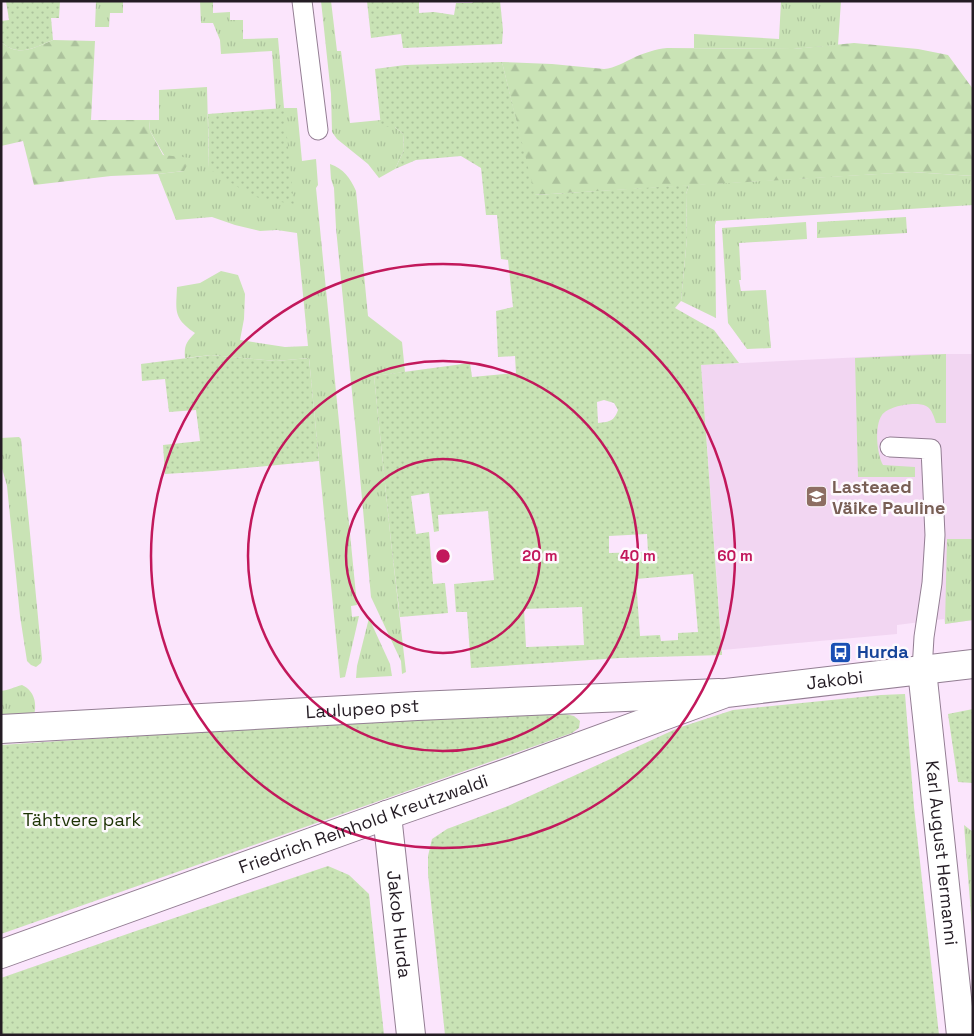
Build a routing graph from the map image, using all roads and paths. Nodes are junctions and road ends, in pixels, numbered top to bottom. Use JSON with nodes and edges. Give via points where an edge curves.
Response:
{"nodes":[{"id":1,"x":302,"y":1,"type":"edge"},
{"id":2,"x":318,"y":130,"type":"dead end"},
{"id":3,"x":890,"y":447,"type":"dead end"},
{"id":4,"x":973,"y":664,"type":"edge"},
{"id":5,"x":922,"y":670,"type":"junction"},
{"id":6,"x":726,"y":693,"type":"junction"},
{"id":7,"x":1,"y":729,"type":"edge"},
{"id":8,"x":387,"y":815,"type":"junction"},
{"id":9,"x":1,"y":954,"type":"edge"},
{"id":10,"x":411,"y":1035,"type":"edge"},
{"id":11,"x":961,"y":1035,"type":"edge"}],
"edges":[{"from":1,"to":2,"type":"lane"},
{"from":3,"to":5,"type":"lane","via":[[931,449],[935,535]]},
{"from":4,"to":5,"type":"street","name":"Jakobi"},
{"from":5,"to":6,"type":"street","name":"Jakobi"},
{"from":5,"to":11,"type":"street","name":"Karl August Hermanni"},
{"from":6,"to":7,"type":"street","name":"Laulupeo pst"},
{"from":6,"to":8,"type":"street","name":"Friedrich Reinhold Kreutzwaldi"},
{"from":8,"to":9,"type":"street","name":"Friedrich Reinhold Kreutzwaldi"},
{"from":8,"to":10,"type":"street","name":"Jakob Hurda"}]}
